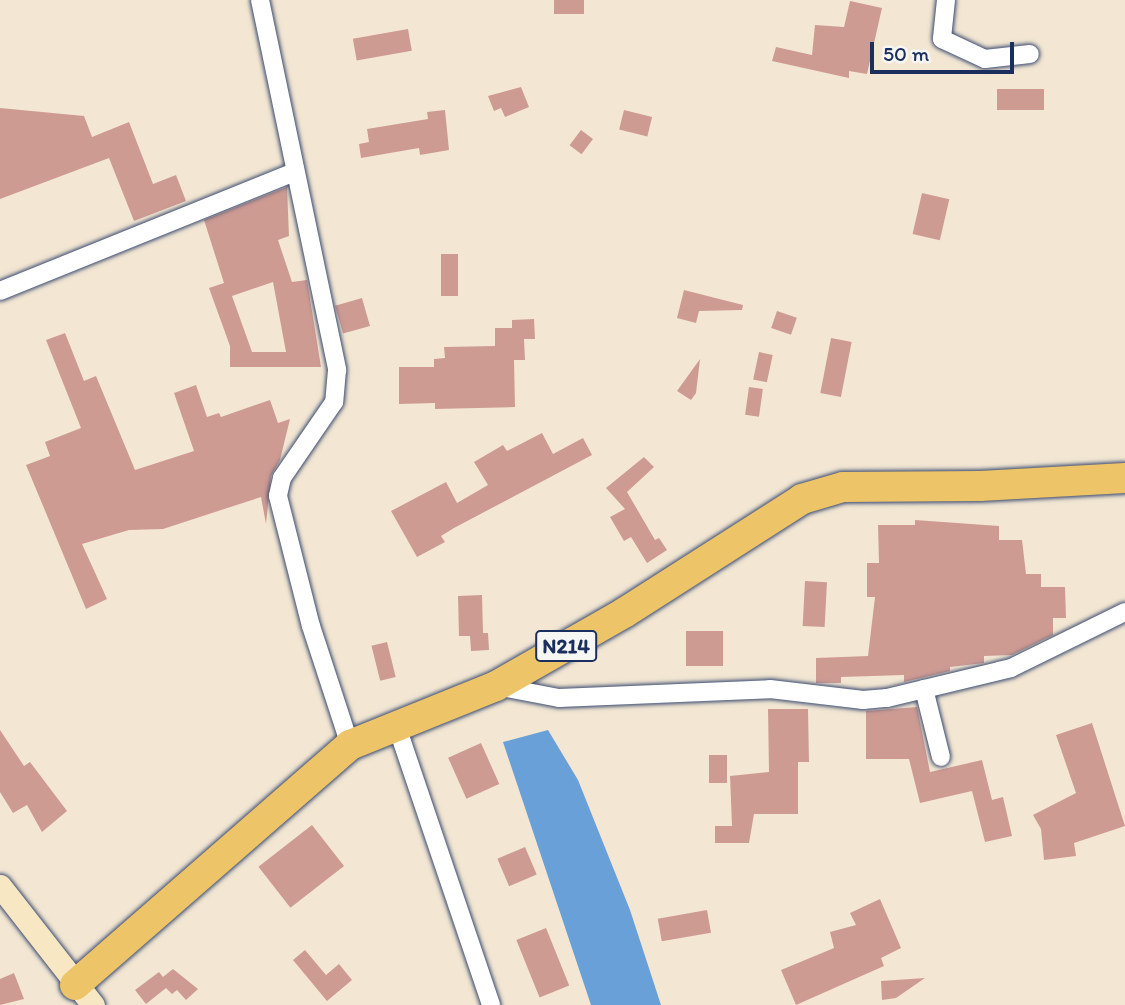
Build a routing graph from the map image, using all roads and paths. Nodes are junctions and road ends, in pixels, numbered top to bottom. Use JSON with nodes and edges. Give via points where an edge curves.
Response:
{"nodes":[{"id":1,"x":260,"y":0,"type":"edge"},
{"id":2,"x":946,"y":0,"type":"edge"},
{"id":3,"x":1030,"y":54,"type":"dead end"},
{"id":4,"x":294,"y":172,"type":"junction"},
{"id":5,"x":0,"y":291,"type":"edge"},
{"id":6,"x":1125,"y":478,"type":"edge"},
{"id":7,"x":1125,"y":612,"type":"edge"},
{"id":8,"x":496,"y":686,"type":"junction"},
{"id":9,"x":924,"y":689,"type":"junction"},
{"id":10,"x":396,"y":724,"type":"junction"},
{"id":11,"x":350,"y":745,"type":"junction"},
{"id":12,"x":941,"y":757,"type":"dead end"},
{"id":13,"x":0,"y":886,"type":"edge"},
{"id":14,"x":8,"y":905,"type":"edge"},
{"id":15,"x":84,"y":995,"type":"edge"},
{"id":16,"x":491,"y":1005,"type":"edge"}],
"edges":[{"from":1,"to":4,"type":"street"},
{"from":2,"to":3,"type":"street","via":[[942,39],[985,60]]},
{"from":4,"to":5,"type":"street"},
{"from":4,"to":11,"type":"street","via":[[337,370],[334,402],[282,478],[278,496],[311,626]]},
{"from":6,"to":8,"type":"highway","number":"N214","via":[[844,488],[802,499],[624,612]]},
{"from":7,"to":9,"type":"street","via":[[1011,668]]},
{"from":8,"to":9,"type":"street","via":[[559,698],[771,689],[863,700]]},
{"from":8,"to":10,"type":"highway","number":"N214"},
{"from":9,"to":12,"type":"street"},
{"from":10,"to":11,"type":"highway","number":"N214"},
{"from":10,"to":16,"type":"street"},
{"from":11,"to":15,"type":"highway","number":"N214"},
{"from":13,"to":14,"type":"main road"},
{"from":14,"to":15,"type":"main road"}]}
